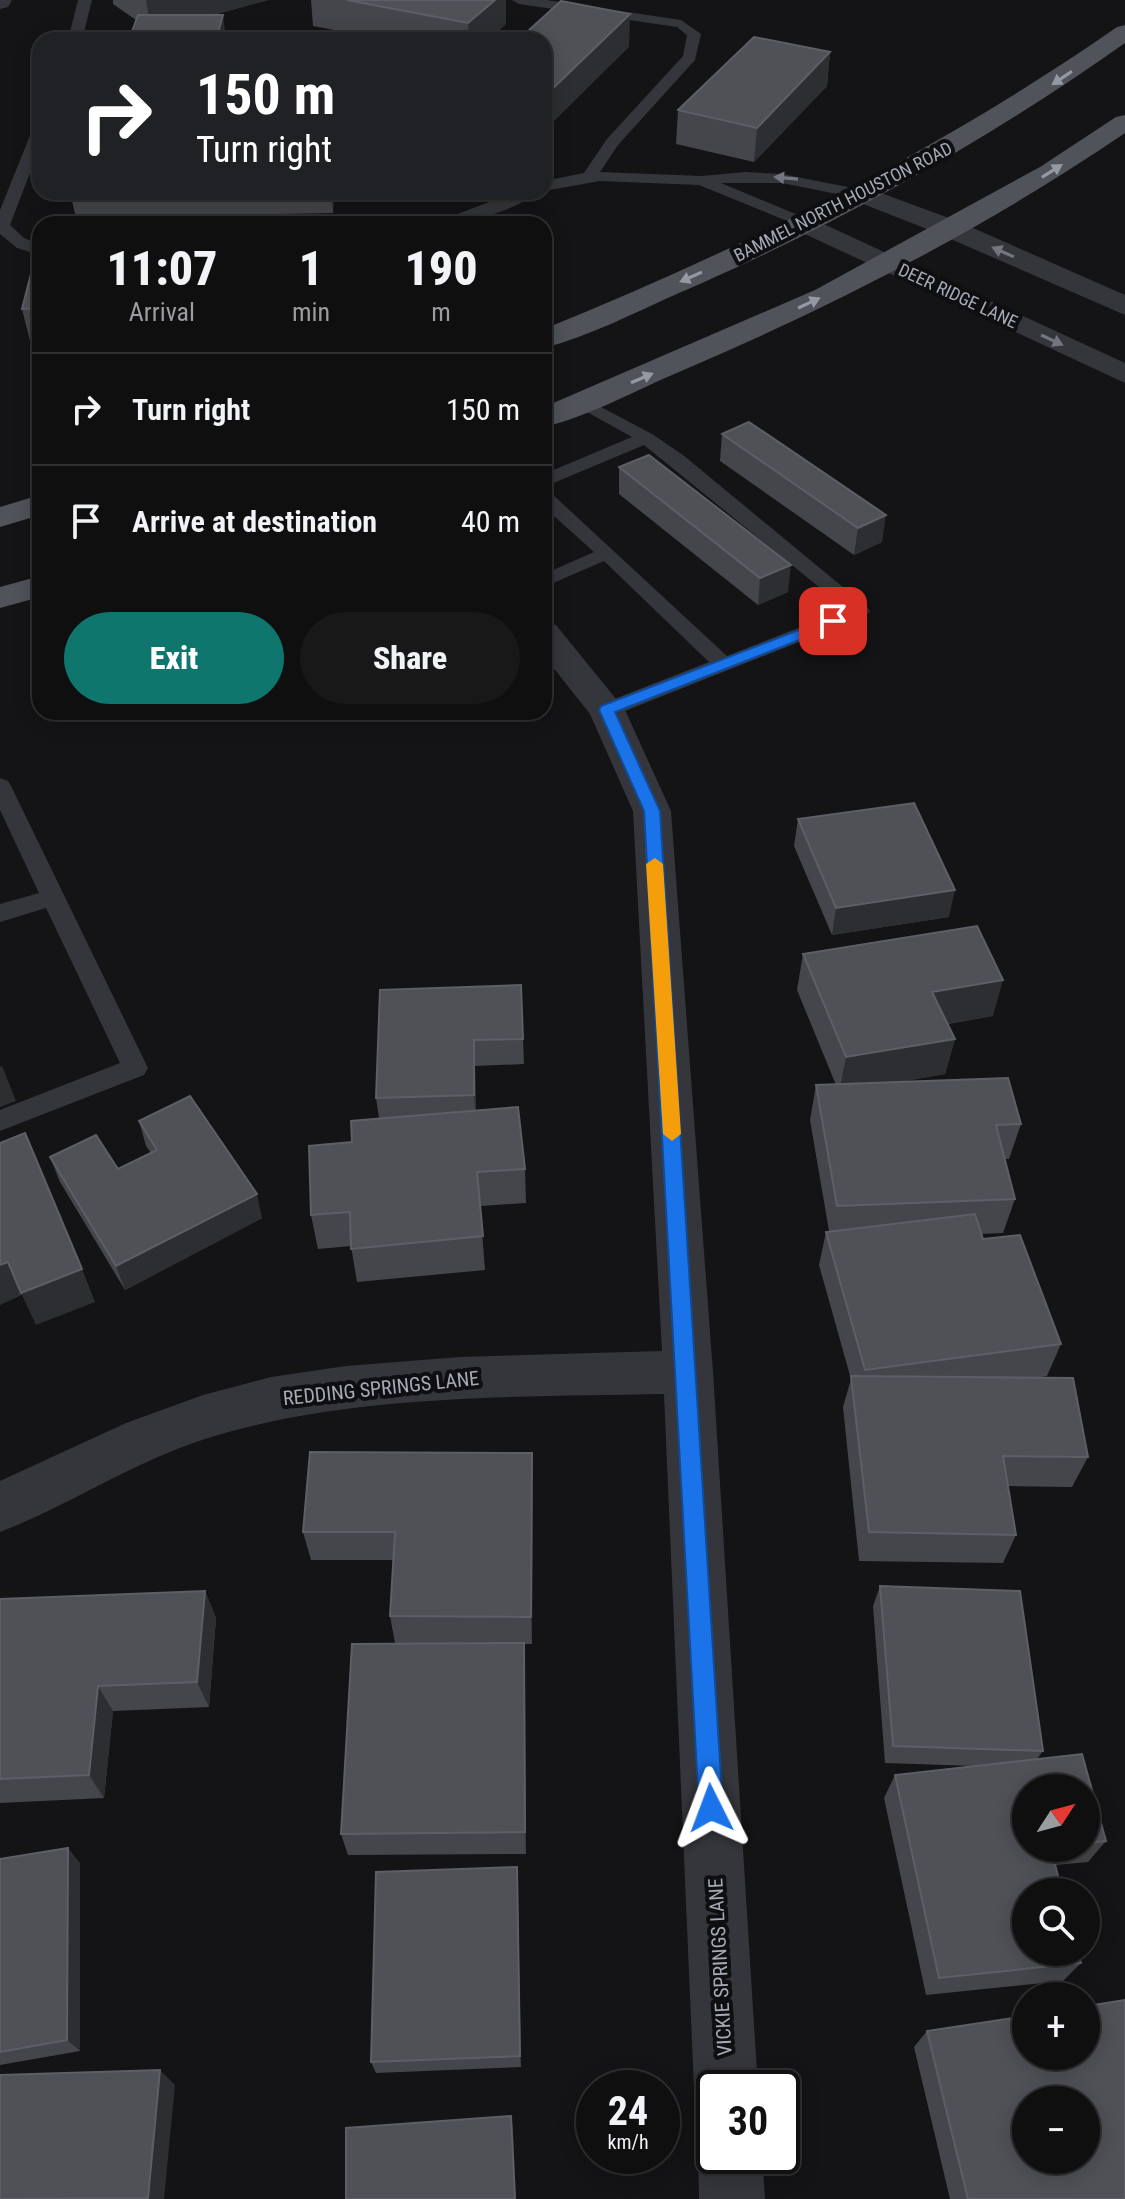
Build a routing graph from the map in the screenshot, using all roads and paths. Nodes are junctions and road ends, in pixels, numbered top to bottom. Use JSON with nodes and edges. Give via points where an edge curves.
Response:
{"nodes":[{"id":1,"x":85,"y":0,"type":"edge"},
{"id":2,"x":519,"y":0,"type":"edge"},
{"id":3,"x":77,"y":32,"type":"edge"},
{"id":4,"x":1125,"y":32,"type":"edge"},
{"id":5,"x":1125,"y":122,"type":"edge"},
{"id":6,"x":32,"y":148,"type":"edge"},
{"id":7,"x":588,"y":179,"type":"junction"},
{"id":8,"x":702,"y":181,"type":"junction"},
{"id":9,"x":552,"y":183,"type":"edge"},
{"id":10,"x":862,"y":194,"type":"junction"},
{"id":11,"x":510,"y":200,"type":"edge"},
{"id":12,"x":467,"y":216,"type":"edge"},
{"id":13,"x":804,"y":223,"type":"junction"},
{"id":14,"x":947,"y":227,"type":"junction"},
{"id":15,"x":32,"y":247,"type":"edge"},
{"id":16,"x":885,"y":262,"type":"junction"},
{"id":17,"x":1125,"y":306,"type":"edge"},
{"id":18,"x":552,"y":336,"type":"edge"},
{"id":19,"x":1121,"y":368,"type":"edge"},
{"id":20,"x":584,"y":403,"type":"junction"},
{"id":21,"x":552,"y":415,"type":"edge"},
{"id":22,"x":646,"y":438,"type":"junction"},
{"id":23,"x":552,"y":478,"type":"edge"},
{"id":24,"x":552,"y":504,"type":"edge"},
{"id":25,"x":32,"y":507,"type":"edge"},
{"id":26,"x":0,"y":517,"type":"edge"},
{"id":27,"x":607,"y":553,"type":"junction"},
{"id":28,"x":552,"y":577,"type":"edge"},
{"id":29,"x":32,"y":588,"type":"edge"},
{"id":30,"x":0,"y":598,"type":"edge"},
{"id":31,"x":552,"y":643,"type":"edge"},
{"id":32,"x":723,"y":664,"type":"junction"},
{"id":33,"x":607,"y":710,"type":"junction"},
{"id":34,"x":0,"y":786,"type":"edge"},
{"id":35,"x":53,"y":897,"type":"junction"},
{"id":36,"x":0,"y":913,"type":"edge"},
{"id":37,"x":0,"y":1121,"type":"edge"},
{"id":38,"x":688,"y":1372,"type":"junction"},
{"id":39,"x":0,"y":1508,"type":"edge"},
{"id":40,"x":725,"y":2070,"type":"edge"},
{"id":41,"x":731,"y":2174,"type":"edge"},
{"id":42,"x":732,"y":2199,"type":"edge"}],
"edges":[{"from":1,"to":3,"type":"lane"},
{"from":2,"to":7,"type":"lane","via":[[681,24],[694,34],[690,57],[612,142]]},
{"from":4,"to":10,"type":"main road","name":"BAMMEL NORTH HOUSTON ROAD","one_way":true,"via":[[963,141]]},
{"from":14,"to":5,"type":"main road","one_way":true,"via":[[1049,173]]},
{"from":6,"to":15,"type":"lane","via":[[2,225],[9,237]]},
{"from":7,"to":8,"type":"lane"},
{"from":7,"to":9,"type":"lane"},
{"from":10,"to":8,"type":"lane","one_way":true,"via":[[793,177],[746,175]]},
{"from":8,"to":13,"type":"lane"},
{"from":10,"to":13,"type":"main road","name":"BAMMEL NORTH HOUSTON ROAD"},
{"from":10,"to":14,"type":"street"},
{"from":11,"to":12,"type":"lane"},
{"from":13,"to":16,"type":"street","name":"DEER RIDGE LANE"},
{"from":13,"to":18,"type":"main road","name":"BAMMEL NORTH HOUSTON ROAD","one_way":true},
{"from":14,"to":16,"type":"main road"},
{"from":17,"to":14,"type":"street","one_way":true},
{"from":16,"to":19,"type":"street","name":"DEER RIDGE LANE","one_way":true},
{"from":20,"to":16,"type":"main road","one_way":true,"via":[[825,296]]},
{"from":20,"to":21,"type":"main road"},
{"from":20,"to":22,"type":"lane"},
{"from":22,"to":23,"type":"lane"},
{"from":22,"to":32,"type":"lane","via":[[860,611]]},
{"from":24,"to":27,"type":"lane"},
{"from":25,"to":26,"type":"main road"},
{"from":27,"to":28,"type":"lane"},
{"from":27,"to":32,"type":"lane"},
{"from":29,"to":30,"type":"main road"},
{"from":31,"to":33,"type":"street","name":"VICKIE SPRINGS LANE"},
{"from":32,"to":33,"type":"lane"},
{"from":33,"to":38,"type":"street","name":"VICKIE SPRINGS LANE","via":[[652,811]]},
{"from":34,"to":35,"type":"lane"},
{"from":35,"to":36,"type":"lane"},
{"from":35,"to":37,"type":"lane","via":[[135,1068]]},
{"from":38,"to":39,"type":"street","name":"REDDING SPRINGS LANE","via":[[458,1377],[313,1391],[159,1431],[85,1462]]},
{"from":38,"to":40,"type":"street","name":"VICKIE SPRINGS LANE"},
{"from":41,"to":42,"type":"street"}]}
